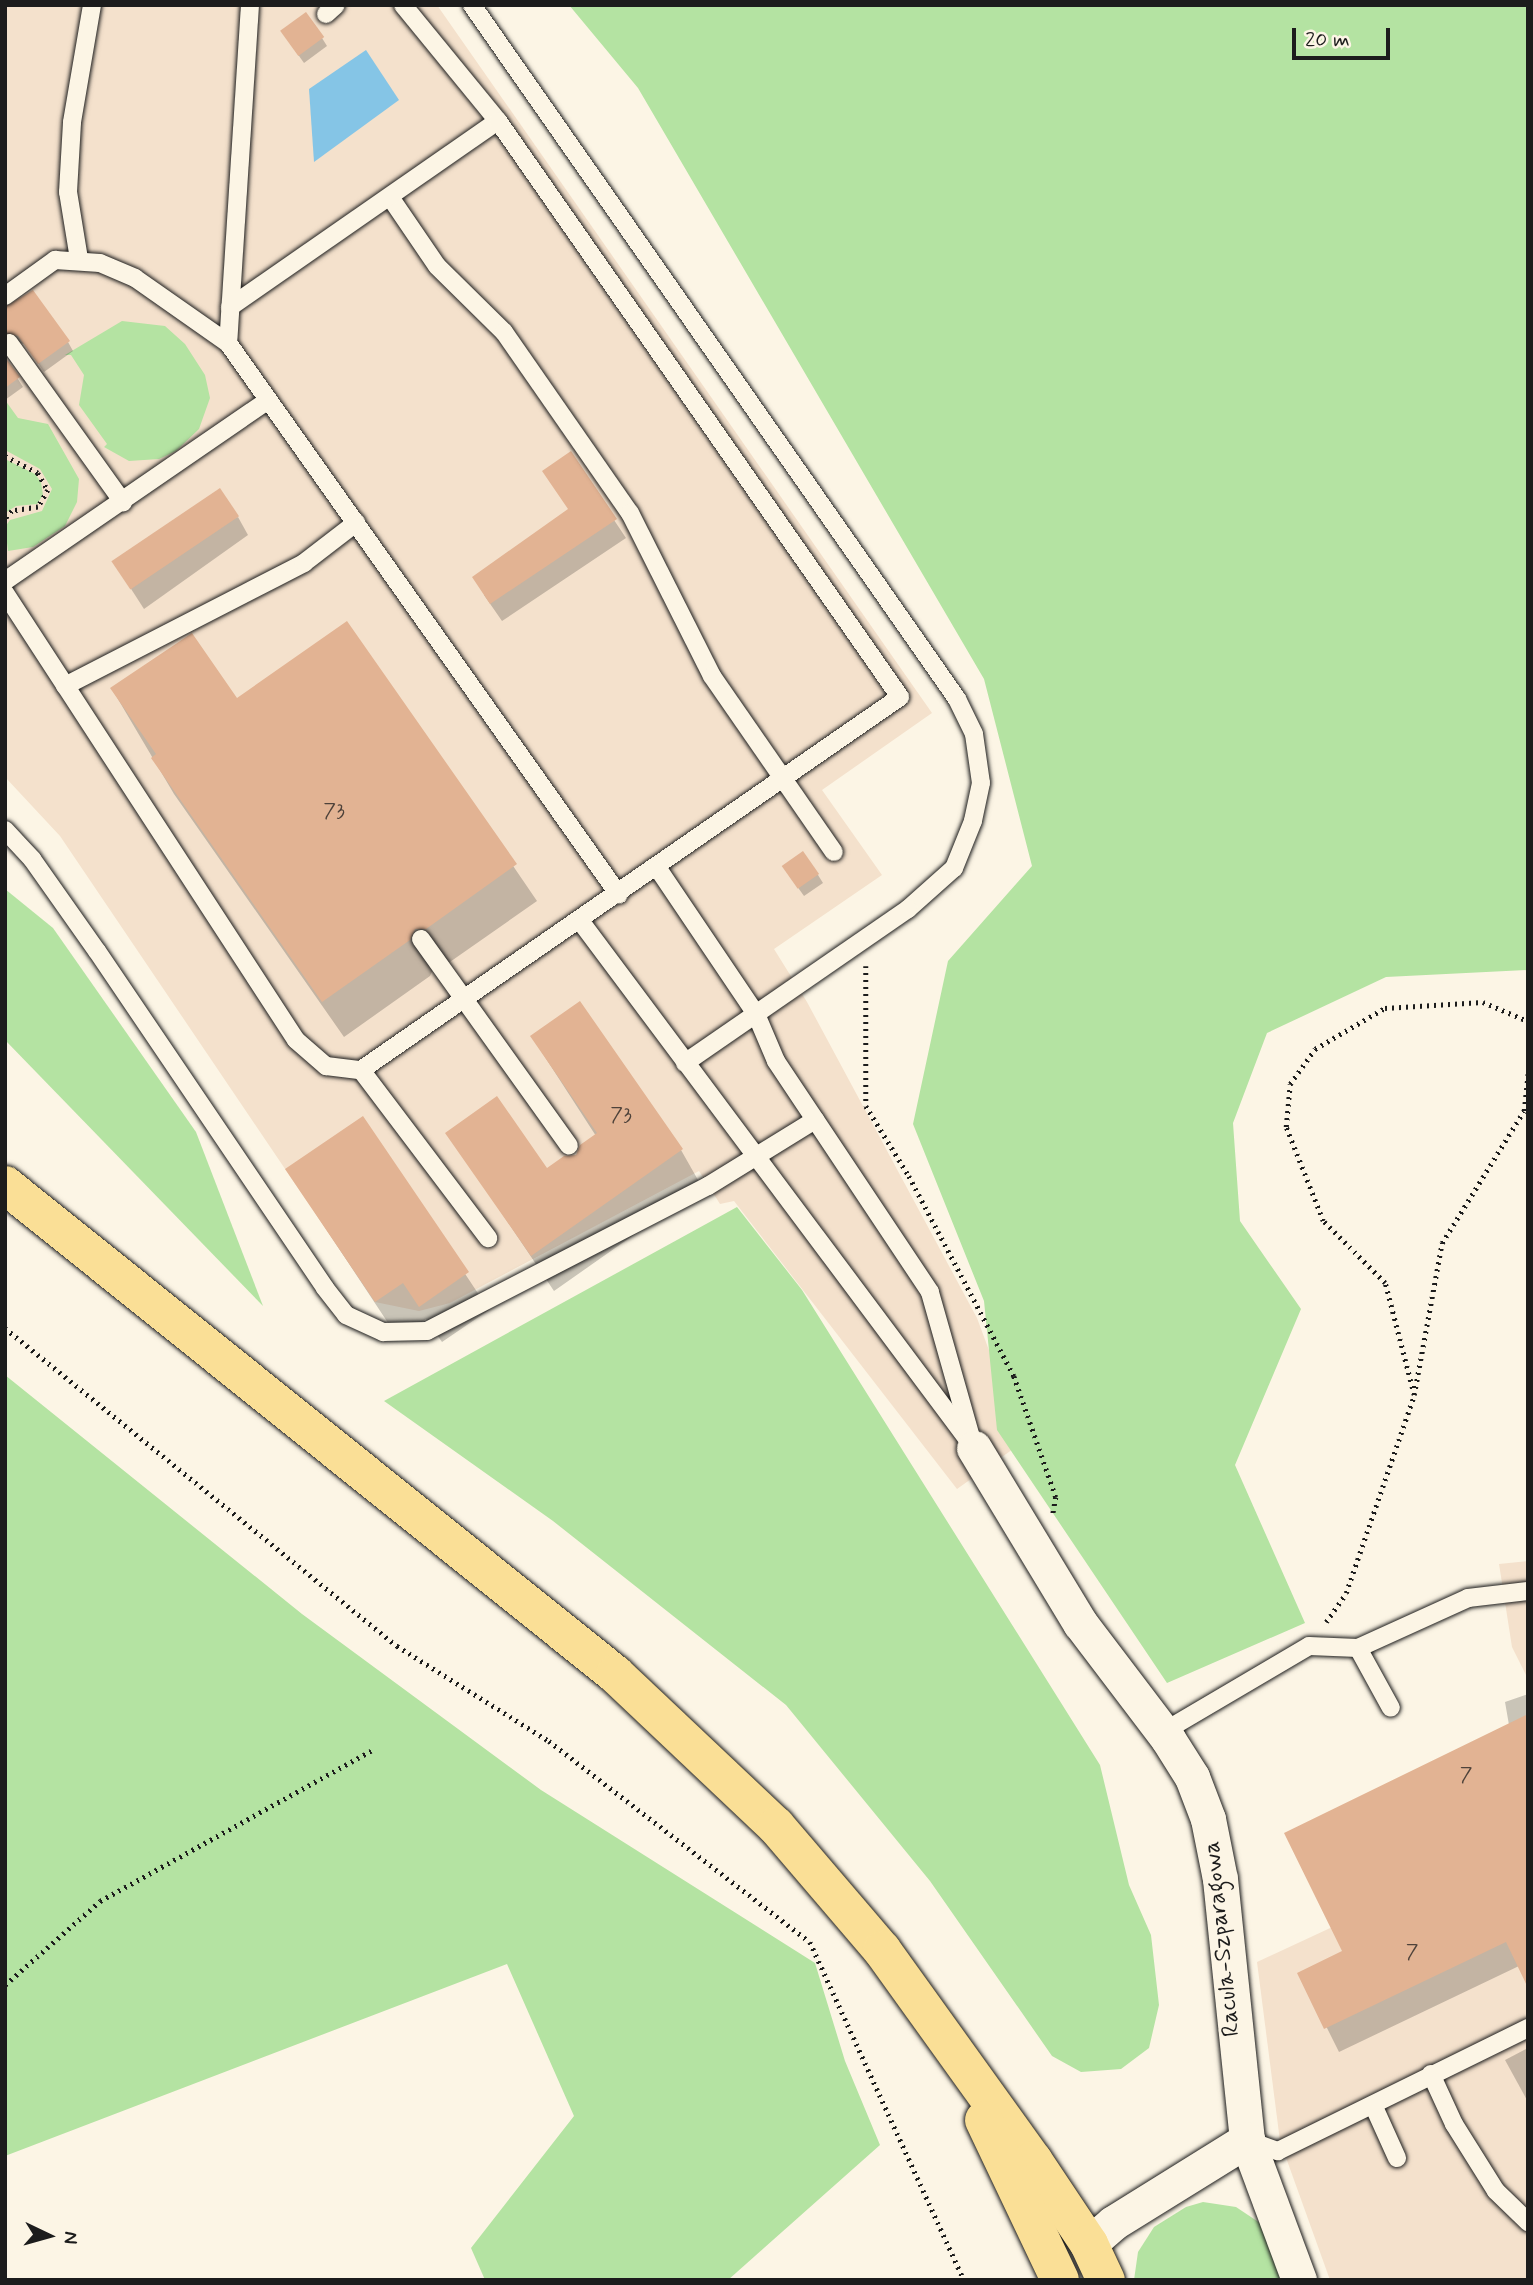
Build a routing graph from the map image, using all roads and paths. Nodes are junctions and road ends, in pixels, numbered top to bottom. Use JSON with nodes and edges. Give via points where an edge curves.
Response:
{"nodes":[{"id":1,"x":92,"y":5,"type":"edge"},
{"id":2,"x":250,"y":5,"type":"edge"},
{"id":3,"x":403,"y":5,"type":"edge"},
{"id":4,"x":472,"y":5,"type":"edge"},
{"id":5,"x":498,"y":121,"type":"junction"},
{"id":6,"x":390,"y":197,"type":"junction"},
{"id":7,"x":79,"y":259,"type":"junction"},
{"id":8,"x":9,"y":286,"type":"edge"},
{"id":9,"x":230,"y":307,"type":"junction"},
{"id":10,"x":9,"y":343,"type":"dead end"},
{"id":11,"x":228,"y":343,"type":"junction"},
{"id":12,"x":268,"y":400,"type":"junction"},
{"id":13,"x":5,"y":456,"type":"edge"},
{"id":14,"x":123,"y":502,"type":"junction"},
{"id":15,"x":5,"y":519,"type":"edge"},
{"id":16,"x":356,"y":523,"type":"junction"},
{"id":17,"x":5,"y":581,"type":"edge"},
{"id":18,"x":5,"y":593,"type":"edge"},
{"id":19,"x":65,"y":685,"type":"junction"},
{"id":20,"x":783,"y":779,"type":"junction"},
{"id":21,"x":5,"y":830,"type":"edge"},
{"id":22,"x":834,"y":852,"type":"dead end"},
{"id":23,"x":657,"y":867,"type":"junction"},
{"id":24,"x":619,"y":895,"type":"junction"},
{"id":25,"x":581,"y":922,"type":"junction"},
{"id":26,"x":867,"y":937,"type":"junction"},
{"id":27,"x":421,"y":939,"type":"dead end"},
{"id":28,"x":465,"y":1000,"type":"junction"},
{"id":29,"x":756,"y":1014,"type":"junction"},
{"id":30,"x":1528,"y":1021,"type":"edge"},
{"id":31,"x":685,"y":1063,"type":"junction"},
{"id":32,"x":361,"y":1070,"type":"junction"},
{"id":33,"x":1528,"y":1073,"type":"edge"},
{"id":34,"x":815,"y":1120,"type":"junction"},
{"id":35,"x":569,"y":1146,"type":"dead end"},
{"id":36,"x":757,"y":1157,"type":"junction"},
{"id":37,"x":5,"y":1185,"type":"edge"},
{"id":38,"x":488,"y":1238,"type":"dead end"},
{"id":39,"x":5,"y":1328,"type":"edge"},
{"id":40,"x":1414,"y":1395,"type":"junction"},
{"id":41,"x":974,"y":1448,"type":"junction"},
{"id":42,"x":1039,"y":1555,"type":"junction"},
{"id":43,"x":1528,"y":1591,"type":"edge"},
{"id":44,"x":1310,"y":1646,"type":"junction"},
{"id":45,"x":1358,"y":1648,"type":"junction"},
{"id":46,"x":1391,"y":1708,"type":"dead end"},
{"id":47,"x":1163,"y":1732,"type":"junction"},
{"id":48,"x":371,"y":1751,"type":"dead end"},
{"id":49,"x":5,"y":1985,"type":"edge"},
{"id":50,"x":1528,"y":2028,"type":"edge"},
{"id":51,"x":955,"y":2054,"type":"junction"},
{"id":52,"x":1431,"y":2074,"type":"junction"},
{"id":53,"x":1374,"y":2107,"type":"junction"},
{"id":54,"x":1247,"y":2140,"type":"junction"},
{"id":55,"x":1397,"y":2158,"type":"dead end"},
{"id":56,"x":1528,"y":2222,"type":"edge"},
{"id":57,"x":1089,"y":2244,"type":"junction"},
{"id":58,"x":964,"y":2280,"type":"edge"},
{"id":59,"x":1060,"y":2280,"type":"edge"},
{"id":60,"x":1106,"y":2280,"type":"edge"},
{"id":61,"x":1299,"y":2280,"type":"edge"}],
"edges":[{"from":1,"to":7,"type":"lane","via":[[72,122],[68,192]]},
{"from":2,"to":9,"type":"lane"},
{"from":3,"to":5,"type":"lane"},
{"from":4,"to":26,"type":"lane","via":[[957,699],[974,734],[981,783],[973,821],[954,869]]},
{"from":5,"to":6,"type":"lane"},
{"from":5,"to":20,"type":"lane","via":[[900,696]]},
{"from":6,"to":9,"type":"lane"},
{"from":6,"to":20,"type":"lane","via":[[437,266],[505,332],[630,513],[712,676]]},
{"from":7,"to":8,"type":"lane","via":[[55,260]]},
{"from":7,"to":11,"type":"lane","via":[[135,278]]},
{"from":9,"to":11,"type":"lane"},
{"from":10,"to":14,"type":"lane"},
{"from":11,"to":12,"type":"lane"},
{"from":12,"to":14,"type":"lane"},
{"from":12,"to":16,"type":"lane"},
{"from":13,"to":15,"type":"path","via":[[38,473],[48,491],[38,507],[12,511]]},
{"from":14,"to":17,"type":"lane"},
{"from":16,"to":19,"type":"lane","via":[[304,563]]},
{"from":16,"to":24,"type":"lane"},
{"from":18,"to":19,"type":"lane"},
{"from":19,"to":32,"type":"lane","via":[[296,1040],[326,1066]]},
{"from":20,"to":22,"type":"lane"},
{"from":20,"to":23,"type":"lane"},
{"from":21,"to":36,"type":"lane","via":[[32,859],[97,951],[325,1288],[346,1315],[383,1332],[427,1331]]},
{"from":23,"to":24,"type":"lane"},
{"from":23,"to":29,"type":"lane"},
{"from":24,"to":25,"type":"lane"},
{"from":25,"to":28,"type":"lane"},
{"from":25,"to":31,"type":"lane"},
{"from":26,"to":29,"type":"lane"},
{"from":26,"to":42,"type":"path","via":[[866,1106],[909,1176],[1014,1376],[1056,1497]]},
{"from":27,"to":28,"type":"lane"},
{"from":28,"to":32,"type":"lane"},
{"from":28,"to":35,"type":"lane"},
{"from":29,"to":31,"type":"lane"},
{"from":29,"to":34,"type":"lane","via":[[776,1061]]},
{"from":30,"to":40,"type":"path","via":[[1483,1002],[1385,1008],[1315,1049],[1290,1084],[1286,1127],[1323,1221],[1385,1283]]},
{"from":31,"to":36,"type":"lane"},
{"from":32,"to":38,"type":"lane"},
{"from":33,"to":40,"type":"path","via":[[1524,1111],[1442,1243]]},
{"from":34,"to":36,"type":"lane"},
{"from":34,"to":41,"type":"lane","via":[[930,1292]]},
{"from":36,"to":41,"type":"lane"},
{"from":37,"to":51,"type":"main road","via":[[615,1674],[776,1826],[881,1950]]},
{"from":39,"to":58,"type":"path","via":[[397,1646],[549,1741],[810,1942]]},
{"from":40,"to":44,"type":"path","via":[[1346,1593]]},
{"from":41,"to":42,"type":"street","name":"Racula-Szparagowa"},
{"from":42,"to":47,"type":"street","name":"Racula-Szparagowa","via":[[1080,1623]]},
{"from":43,"to":45,"type":"lane","via":[[1468,1598]]},
{"from":44,"to":45,"type":"lane"},
{"from":44,"to":47,"type":"lane"},
{"from":45,"to":46,"type":"lane"},
{"from":47,"to":54,"type":"street","name":"Racula-Szparagowa","via":[[1192,1777],[1208,1819],[1220,1879]]},
{"from":48,"to":49,"type":"path","via":[[100,1900]]},
{"from":50,"to":52,"type":"lane"},
{"from":51,"to":57,"type":"main road"},
{"from":51,"to":59,"type":"main road"},
{"from":52,"to":53,"type":"lane"},
{"from":52,"to":56,"type":"lane","via":[[1454,2124],[1496,2191]]},
{"from":53,"to":54,"type":"lane","via":[[1278,2151]]},
{"from":53,"to":55,"type":"lane"},
{"from":54,"to":57,"type":"street","via":[[1113,2223]]},
{"from":54,"to":61,"type":"street","name":"Racula-Szparagowa"},
{"from":57,"to":60,"type":"main road"}]}
